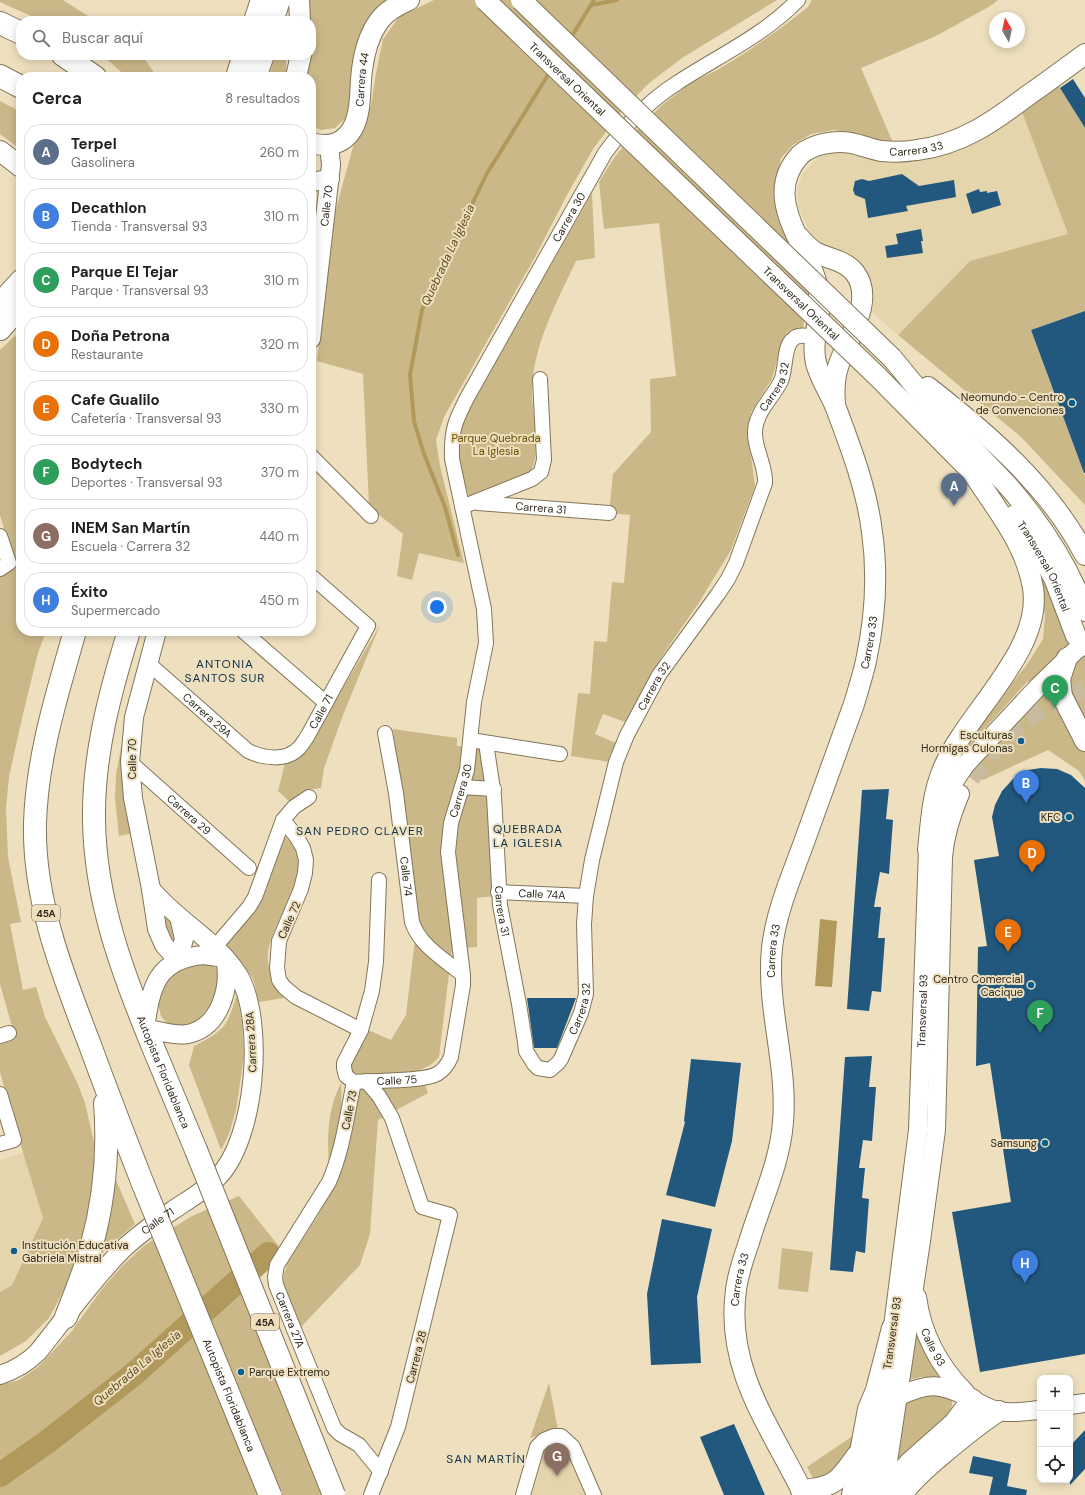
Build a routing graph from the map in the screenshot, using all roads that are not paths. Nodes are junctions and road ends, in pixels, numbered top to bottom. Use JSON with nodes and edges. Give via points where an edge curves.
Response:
{"nodes":[{"id":1,"x":299,"y":0,"type":"edge"},
{"id":2,"x":409,"y":0,"type":"edge"},
{"id":3,"x":485,"y":0,"type":"edge"},
{"id":4,"x":521,"y":0,"type":"edge"},
{"id":5,"x":798,"y":0,"type":"edge"},
{"id":6,"x":264,"y":5,"type":"edge"},
{"id":7,"x":270,"y":16,"type":"edge"},
{"id":8,"x":300,"y":16,"type":"edge"},
{"id":9,"x":0,"y":23,"type":"edge"},
{"id":10,"x":16,"y":31,"type":"edge"},
{"id":11,"x":1085,"y":54,"type":"edge"},
{"id":12,"x":70,"y":60,"type":"edge"},
{"id":13,"x":242,"y":60,"type":"edge"},
{"id":14,"x":261,"y":60,"type":"edge"},
{"id":15,"x":300,"y":60,"type":"edge"},
{"id":16,"x":88,"y":72,"type":"edge"},
{"id":17,"x":239,"y":72,"type":"edge"},
{"id":18,"x":257,"y":72,"type":"edge"},
{"id":19,"x":297,"y":72,"type":"edge"},
{"id":20,"x":0,"y":76,"type":"edge"},
{"id":21,"x":16,"y":84,"type":"edge"},
{"id":22,"x":320,"y":144,"type":"edge"},
{"id":23,"x":0,"y":151,"type":"edge"},
{"id":24,"x":16,"y":163,"type":"edge"},
{"id":25,"x":330,"y":179,"type":"junction"},
{"id":26,"x":316,"y":181,"type":"edge"},
{"id":27,"x":792,"y":227,"type":"junction"},
{"id":28,"x":848,"y":266,"type":"junction"},
{"id":29,"x":816,"y":278,"type":"junction"},
{"id":30,"x":16,"y":286,"type":"edge"},
{"id":31,"x":316,"y":296,"type":"edge"},
{"id":32,"x":0,"y":304,"type":"edge"},
{"id":33,"x":16,"y":311,"type":"edge"},
{"id":34,"x":0,"y":329,"type":"edge"},
{"id":35,"x":815,"y":341,"type":"junction"},
{"id":36,"x":844,"y":350,"type":"junction"},
{"id":37,"x":892,"y":358,"type":"junction"},
{"id":38,"x":540,"y":379,"type":"dead end"},
{"id":39,"x":835,"y":406,"type":"junction"},
{"id":40,"x":316,"y":461,"type":"edge"},
{"id":41,"x":973,"y":473,"type":"junction"},
{"id":42,"x":468,"y":504,"type":"junction"},
{"id":43,"x":609,"y":513,"type":"dead end"},
{"id":44,"x":371,"y":516,"type":"dead end"},
{"id":45,"x":0,"y":536,"type":"edge"},
{"id":46,"x":1085,"y":555,"type":"edge"},
{"id":47,"x":4,"y":566,"type":"edge"},
{"id":48,"x":316,"y":580,"type":"edge"},
{"id":49,"x":1085,"y":612,"type":"edge"},
{"id":50,"x":74,"y":636,"type":"edge"},
{"id":51,"x":127,"y":636,"type":"edge"},
{"id":52,"x":156,"y":636,"type":"edge"},
{"id":53,"x":249,"y":636,"type":"edge"},
{"id":54,"x":1080,"y":640,"type":"edge"},
{"id":55,"x":1067,"y":658,"type":"junction"},
{"id":56,"x":148,"y":663,"type":"junction"},
{"id":57,"x":326,"y":703,"type":"junction"},
{"id":58,"x":385,"y":732,"type":"dead end"},
{"id":59,"x":470,"y":740,"type":"junction"},
{"id":60,"x":1085,"y":741,"type":"edge"},
{"id":61,"x":486,"y":743,"type":"junction"},
{"id":62,"x":248,"y":751,"type":"joint"},
{"id":63,"x":560,"y":754,"type":"dead end"},
{"id":64,"x":130,"y":762,"type":"junction"},
{"id":65,"x":971,"y":778,"type":"tunnel mouth"},
{"id":66,"x":462,"y":787,"type":"junction"},
{"id":67,"x":494,"y":789,"type":"junction"},
{"id":68,"x":310,"y":797,"type":"dead end"},
{"id":69,"x":283,"y":820,"type":"junction"},
{"id":70,"x":928,"y":850,"type":"junction"},
{"id":71,"x":249,"y":868,"type":"dead end"},
{"id":72,"x":379,"y":880,"type":"dead end"},
{"id":73,"x":151,"y":889,"type":"junction"},
{"id":74,"x":498,"y":892,"type":"junction"},
{"id":75,"x":586,"y":896,"type":"junction"},
{"id":76,"x":179,"y":917,"type":"junction"},
{"id":77,"x":220,"y":953,"type":"junction"},
{"id":78,"x":178,"y":960,"type":"junction"},
{"id":79,"x":463,"y":975,"type":"junction"},
{"id":80,"x":146,"y":1028,"type":"junction"},
{"id":81,"x":361,"y":1030,"type":"junction"},
{"id":82,"x":544,"y":1070,"type":"joint"},
{"id":83,"x":439,"y":1073,"type":"joint"},
{"id":84,"x":360,"y":1081,"type":"junction"},
{"id":85,"x":103,"y":1082,"type":"junction"},
{"id":86,"x":0,"y":1094,"type":"edge"},
{"id":87,"x":243,"y":1131,"type":"joint"},
{"id":88,"x":0,"y":1144,"type":"edge"},
{"id":89,"x":915,"y":1284,"type":"junction"},
{"id":90,"x":276,"y":1285,"type":"joint"},
{"id":91,"x":66,"y":1317,"type":"junction"},
{"id":92,"x":892,"y":1328,"type":"junction"},
{"id":93,"x":0,"y":1375,"type":"edge"},
{"id":94,"x":972,"y":1399,"type":"junction"},
{"id":95,"x":1085,"y":1403,"type":"edge"},
{"id":96,"x":1073,"y":1405,"type":"edge"},
{"id":97,"x":891,"y":1407,"type":"junction"},
{"id":98,"x":1037,"y":1410,"type":"edge"},
{"id":99,"x":999,"y":1411,"type":"junction"},
{"id":100,"x":969,"y":1432,"type":"junction"},
{"id":101,"x":860,"y":1452,"type":"junction"},
{"id":102,"x":381,"y":1472,"type":"junction"},
{"id":103,"x":802,"y":1492,"type":"edge"},
{"id":104,"x":270,"y":1495,"type":"edge"},
{"id":105,"x":334,"y":1495,"type":"edge"},
{"id":106,"x":371,"y":1495,"type":"edge"},
{"id":107,"x":523,"y":1495,"type":"edge"},
{"id":108,"x":594,"y":1495,"type":"edge"},
{"id":109,"x":852,"y":1495,"type":"edge"},
{"id":110,"x":870,"y":1495,"type":"edge"},
{"id":111,"x":883,"y":1495,"type":"edge"},
{"id":112,"x":902,"y":1495,"type":"edge"}],
"edges":[{"from":1,"to":8,"type":"main road"},
{"from":2,"to":22,"type":"main road","name":"Carrera 44","via":[[384,15],[372,33],[362,68],[360,101],[355,124],[344,139]]},
{"from":3,"to":41,"type":"main road","name":"Transversal Oriental","bridge":true,"via":[[876,375]]},
{"from":4,"to":37,"type":"main road","bridge":true},
{"from":5,"to":42,"type":"street","name":"Carrera 30","via":[[753,37],[675,84],[633,120],[605,153],[455,421],[451,440],[452,459]]},
{"from":6,"to":7,"type":"main road"},
{"from":9,"to":10,"type":"main road"},
{"from":11,"to":27,"type":"main road","name":"Carrera 33","via":[[994,121],[958,140],[913,151],[881,151],[849,142],[831,142],[814,147],[801,155],[787,178],[785,204]]},
{"from":12,"to":16,"type":"main road"},
{"from":13,"to":17,"type":"main road"},
{"from":14,"to":18,"type":"main road"},
{"from":15,"to":19,"type":"main road"},
{"from":20,"to":21,"type":"main road"},
{"from":22,"to":25,"type":"street","name":"Calle 70","via":[[331,165]]},
{"from":23,"to":24,"type":"main road"},
{"from":25,"to":26,"type":"street"},
{"from":25,"to":31,"type":"street","name":"Calle 70"},
{"from":27,"to":28,"type":"main road","name":"Carrera 33","via":[[814,251]]},
{"from":27,"to":29,"type":"main road","name":"Carrera 33"},
{"from":28,"to":29,"type":"main road","via":[[828,269]]},
{"from":28,"to":36,"type":"main road","name":"Carrera 33","via":[[859,280],[862,304],[860,315]]},
{"from":29,"to":35,"type":"main road","name":"Carrera 33","via":[[819,299]]},
{"from":30,"to":32,"type":"main road"},
{"from":33,"to":34,"type":"main road"},
{"from":35,"to":36,"type":"main road","via":[[819,351],[824,354],[831,355]]},
{"from":35,"to":39,"type":"main road","name":"Carrera 33","via":[[817,366]]},
{"from":35,"to":75,"type":"street","name":"Carrera 32","via":[[805,336],[798,336],[791,341],[781,381],[759,415],[755,435],[765,483],[736,563],[718,594],[659,675],[627,735],[611,779]]},
{"from":36,"to":39,"type":"main road","name":"Carrera 33","via":[[836,375]]},
{"from":37,"to":46,"type":"main road","via":[[967,418],[1026,474],[1066,523]]},
{"from":37,"to":49,"type":"main road","via":[[942,418],[1008,487],[1048,537],[1062,560]]},
{"from":38,"to":42,"type":"street","via":[[544,460],[541,472],[532,479]]},
{"from":39,"to":103,"type":"main road","name":"Carrera 33","via":[[869,509],[875,558],[874,603],[866,660],[854,704],[786,890],[776,926],[772,948],[772,989],[783,1084],[783,1125],[774,1169],[738,1277],[735,1305],[736,1340],[746,1381]]},
{"from":40,"to":44,"type":"street"},
{"from":41,"to":54,"type":"main road","name":"Transversal Oriental","via":[[1014,515],[1033,540],[1054,578]]},
{"from":41,"to":70,"type":"main road","via":[[1008,526],[1025,558],[1033,588],[1033,614],[1028,633],[1014,659],[943,769],[933,803]]},
{"from":42,"to":43,"type":"street","name":"Carrera 31"},
{"from":42,"to":59,"type":"street","name":"Carrera 30","via":[[486,633]]},
{"from":45,"to":47,"type":"street"},
{"from":48,"to":57,"type":"street","name":"Calle 71","via":[[368,626]]},
{"from":50,"to":85,"type":"main road","name":"Autopista Floridablanca","number":"45A","via":[[41,760],[35,824],[36,855],[45,910],[63,974]]},
{"from":51,"to":80,"type":"main road","name":"Autopista Floridablanca","number":"45A","via":[[116,673],[97,764],[95,846],[109,921],[122,968]]},
{"from":52,"to":56,"type":"street","name":"Calle 70"},
{"from":53,"to":57,"type":"street"},
{"from":54,"to":55,"type":"street","name":"Transversal 93"},
{"from":55,"to":60,"type":"main road","via":[[1060,679],[1061,692]]},
{"from":55,"to":70,"type":"street","name":"Transversal 93","via":[[1016,710],[958,776],[944,801]]},
{"from":56,"to":62,"type":"street","name":"Carrera 29A"},
{"from":56,"to":64,"type":"street","name":"Calle 70","via":[[134,717]]},
{"from":57,"to":62,"type":"street","name":"Calle 71","via":[[300,748],[282,757],[258,756]]},
{"from":58,"to":79,"type":"street","name":"Calle 74","via":[[396,793],[412,922],[424,943]]},
{"from":59,"to":61,"type":"street"},
{"from":59,"to":66,"type":"street","name":"Carrera 30","via":[[467,770]]},
{"from":61,"to":63,"type":"street"},
{"from":61,"to":67,"type":"street","name":"Carrera 31"},
{"from":64,"to":71,"type":"street","name":"Carrera 29"},
{"from":64,"to":73,"type":"street","name":"Calle 70","via":[[133,798]]},
{"from":65,"to":89,"type":"street","name":"Transversal 93","via":[[961,792],[952,814],[944,844],[936,1130]]},
{"from":66,"to":67,"type":"street"},
{"from":66,"to":79,"type":"street","name":"Carrera 30","via":[[451,823],[448,852]]},
{"from":67,"to":74,"type":"street","name":"Carrera 31"},
{"from":68,"to":69,"type":"street","via":[[294,807]]},
{"from":69,"to":77,"type":"street","via":[[255,898]]},
{"from":69,"to":81,"type":"street","name":"Calle 72","via":[[303,848],[306,860],[301,889],[279,941],[279,980],[296,997]]},
{"from":70,"to":92,"type":"street","name":"Transversal 93","via":[[918,1130]]},
{"from":72,"to":81,"type":"street","name":"Calle 73","via":[[374,976]]},
{"from":73,"to":76,"type":"street"},
{"from":73,"to":78,"type":"street","name":"Calle 70","via":[[159,937]]},
{"from":74,"to":75,"type":"street","name":"Calle 74A"},
{"from":74,"to":82,"type":"street","name":"Carrera 31","via":[[526,1051],[534,1064]]},
{"from":75,"to":82,"type":"street","name":"Carrera 32","via":[[586,994],[581,1013],[558,1064],[550,1070]]},
{"from":76,"to":77,"type":"street"},
{"from":76,"to":78,"type":"street","via":[[184,939]]},
{"from":77,"to":78,"type":"street"},
{"from":77,"to":80,"type":"street","via":[[227,976],[224,998],[214,1017],[196,1031],[187,1034]]},
{"from":77,"to":87,"type":"street","name":"Carrera 28A","via":[[245,989],[252,1024],[253,1071],[249,1111]]},
{"from":78,"to":80,"type":"street","via":[[164,970],[153,988]]},
{"from":79,"to":83,"type":"street","name":"Carrera 30","via":[[451,1057]]},
{"from":80,"to":105,"type":"main road","name":"Autopista Floridablanca","number":"45A","bridge":true},
{"from":81,"to":84,"type":"street","name":"Calle 73","via":[[344,1063],[346,1076]]},
{"from":83,"to":84,"type":"street","name":"Calle 75","via":[[425,1078]]},
{"from":84,"to":90,"type":"street","name":"Calle 73","via":[[330,1182],[277,1265]]},
{"from":84,"to":102,"type":"street","name":"Carrera 28","via":[[380,1096],[392,1118],[422,1207],[450,1215],[398,1427]]},
{"from":85,"to":91,"type":"main road","via":[[106,1147],[104,1185],[91,1248]]},
{"from":85,"to":104,"type":"main road","name":"Autopista Floridablanca","number":"45A","bridge":true},
{"from":86,"to":88,"type":"street","via":[[14,1140]]},
{"from":87,"to":91,"type":"street","name":"Calle 71","via":[[233,1156],[218,1177],[123,1249]]},
{"from":89,"to":94,"type":"street","name":"Calle 93","via":[[918,1307],[934,1352],[950,1375]]},
{"from":89,"to":97,"type":"street","name":"Transversal 93"},
{"from":90,"to":102,"type":"street","name":"Carrera 27A","via":[[334,1428],[359,1445]]},
{"from":91,"to":93,"type":"street","name":"Calle 71","via":[[27,1362]]},
{"from":92,"to":97,"type":"street","name":"Transversal 93"},
{"from":92,"to":101,"type":"main road","via":[[876,1390],[868,1409]]},
{"from":94,"to":97,"type":"street","name":"Calle 93","via":[[951,1389],[931,1386],[910,1390]]},
{"from":94,"to":99,"type":"street","name":"Calle 93","via":[[985,1407]]},
{"from":94,"to":100,"type":"main road","via":[[978,1413],[977,1421]]},
{"from":94,"to":112,"type":"main road","via":[[954,1423],[902,1471]]},
{"from":95,"to":96,"type":"street"},
{"from":97,"to":110,"type":"street"},
{"from":97,"to":111,"type":"street"},
{"from":98,"to":99,"type":"street","name":"Calle 93"},
{"from":99,"to":100,"type":"main road"},
{"from":100,"to":112,"type":"main road","via":[[917,1477]]},
{"from":101,"to":103,"type":"main road","via":[[836,1482]]},
{"from":101,"to":109,"type":"main road"},
{"from":102,"to":106,"type":"street","name":"Carrera 28"},
{"from":107,"to":108,"type":"street","via":[[537,1448],[544,1440],[554,1436],[561,1436],[573,1447]]}]}
